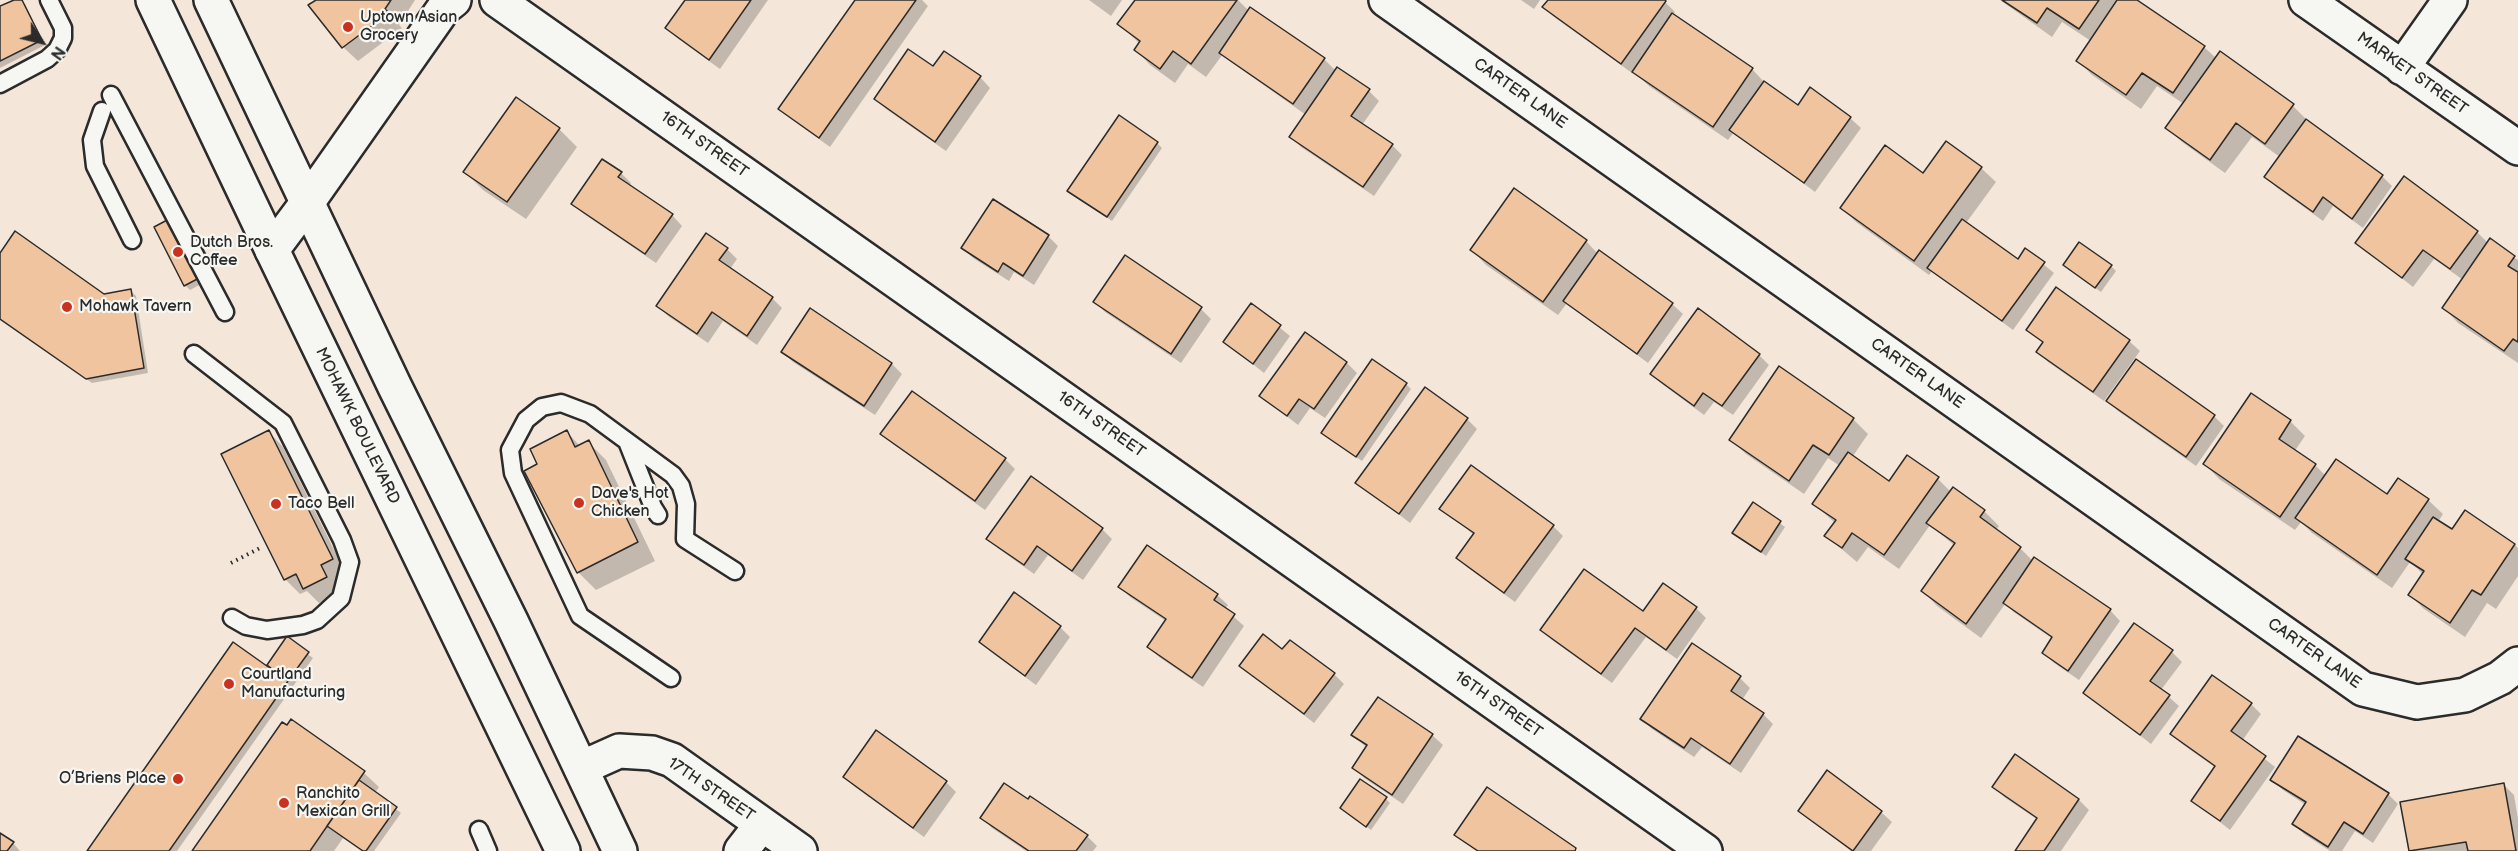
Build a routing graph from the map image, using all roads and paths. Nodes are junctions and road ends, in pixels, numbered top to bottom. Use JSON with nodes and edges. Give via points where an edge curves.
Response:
{"nodes":[{"id":1,"x":49,"y":0,"type":"edge"},
{"id":2,"x":153,"y":0,"type":"edge"},
{"id":3,"x":211,"y":0,"type":"edge"},
{"id":4,"x":454,"y":0,"type":"edge"},
{"id":5,"x":496,"y":0,"type":"edge"},
{"id":6,"x":1386,"y":0,"type":"edge"},
{"id":7,"x":2306,"y":0,"type":"edge"},
{"id":8,"x":2450,"y":0,"type":"edge"},
{"id":9,"x":2402,"y":68,"type":"junction"},
{"id":10,"x":0,"y":84,"type":"edge"},
{"id":11,"x":111,"y":95,"type":"dead end"},
{"id":12,"x":102,"y":111,"type":"dead end"},
{"id":13,"x":2518,"y":148,"type":"edge"},
{"id":14,"x":307,"y":203,"type":"junction"},
{"id":15,"x":132,"y":240,"type":"dead end"},
{"id":16,"x":272,"y":250,"type":"junction"},
{"id":17,"x":225,"y":312,"type":"dead end"},
{"id":18,"x":194,"y":354,"type":"dead end"},
{"id":19,"x":628,"y":444,"type":"junction"},
{"id":20,"x":658,"y":515,"type":"dead end"},
{"id":21,"x":260,"y":548,"type":"dead end"},
{"id":22,"x":231,"y":563,"type":"dead end"},
{"id":23,"x":735,"y":571,"type":"dead end"},
{"id":24,"x":232,"y":618,"type":"dead end"},
{"id":25,"x":2518,"y":664,"type":"edge"},
{"id":26,"x":671,"y":678,"type":"dead end"},
{"id":27,"x":580,"y":768,"type":"junction"},
{"id":28,"x":762,"y":824,"type":"junction"},
{"id":29,"x":478,"y":830,"type":"dead end"},
{"id":30,"x":488,"y":851,"type":"edge"},
{"id":31,"x":563,"y":851,"type":"edge"},
{"id":32,"x":620,"y":851,"type":"edge"},
{"id":33,"x":741,"y":851,"type":"edge"},
{"id":34,"x":800,"y":851,"type":"edge"},
{"id":35,"x":1705,"y":851,"type":"edge"}],
"edges":[{"from":1,"to":10,"type":"lane","via":[[63,28],[57,50]]},
{"from":2,"to":16,"type":"street","name":"MOHAWK BOULEVARD"},
{"from":3,"to":14,"type":"street"},
{"from":4,"to":14,"type":"street","via":[[444,8]]},
{"from":5,"to":35,"type":"street","name":"16TH STREET"},
{"from":6,"to":25,"type":"street","name":"CARTER LANE","via":[[2363,688],[2417,702],[2465,695]]},
{"from":7,"to":9,"type":"street","name":"MARKET STREET"},
{"from":8,"to":9,"type":"street"},
{"from":9,"to":13,"type":"street","name":"MARKET STREET"},
{"from":11,"to":17,"type":"lane"},
{"from":12,"to":15,"type":"lane","via":[[92,140],[95,166]]},
{"from":14,"to":16,"type":"street"},
{"from":14,"to":27,"type":"street"},
{"from":16,"to":31,"type":"street","name":"MOHAWK BOULEVARD"},
{"from":18,"to":24,"type":"lane","via":[[283,423],[350,562],[340,598],[316,620],[267,630],[246,626]]},
{"from":19,"to":20,"type":"lane"},
{"from":19,"to":23,"type":"lane","via":[[673,475],[681,486],[686,504],[685,539]]},
{"from":19,"to":26,"type":"lane","via":[[590,414],[561,403],[542,407],[526,420],[510,450],[513,473],[580,616]]},
{"from":21,"to":22,"type":"path"},
{"from":27,"to":28,"type":"street","name":"17TH STREET","via":[[619,751],[652,753],[672,760]]},
{"from":27,"to":32,"type":"street"},
{"from":28,"to":33,"type":"street"},
{"from":28,"to":34,"type":"street","name":"17TH STREET"},
{"from":29,"to":30,"type":"lane"}]}
